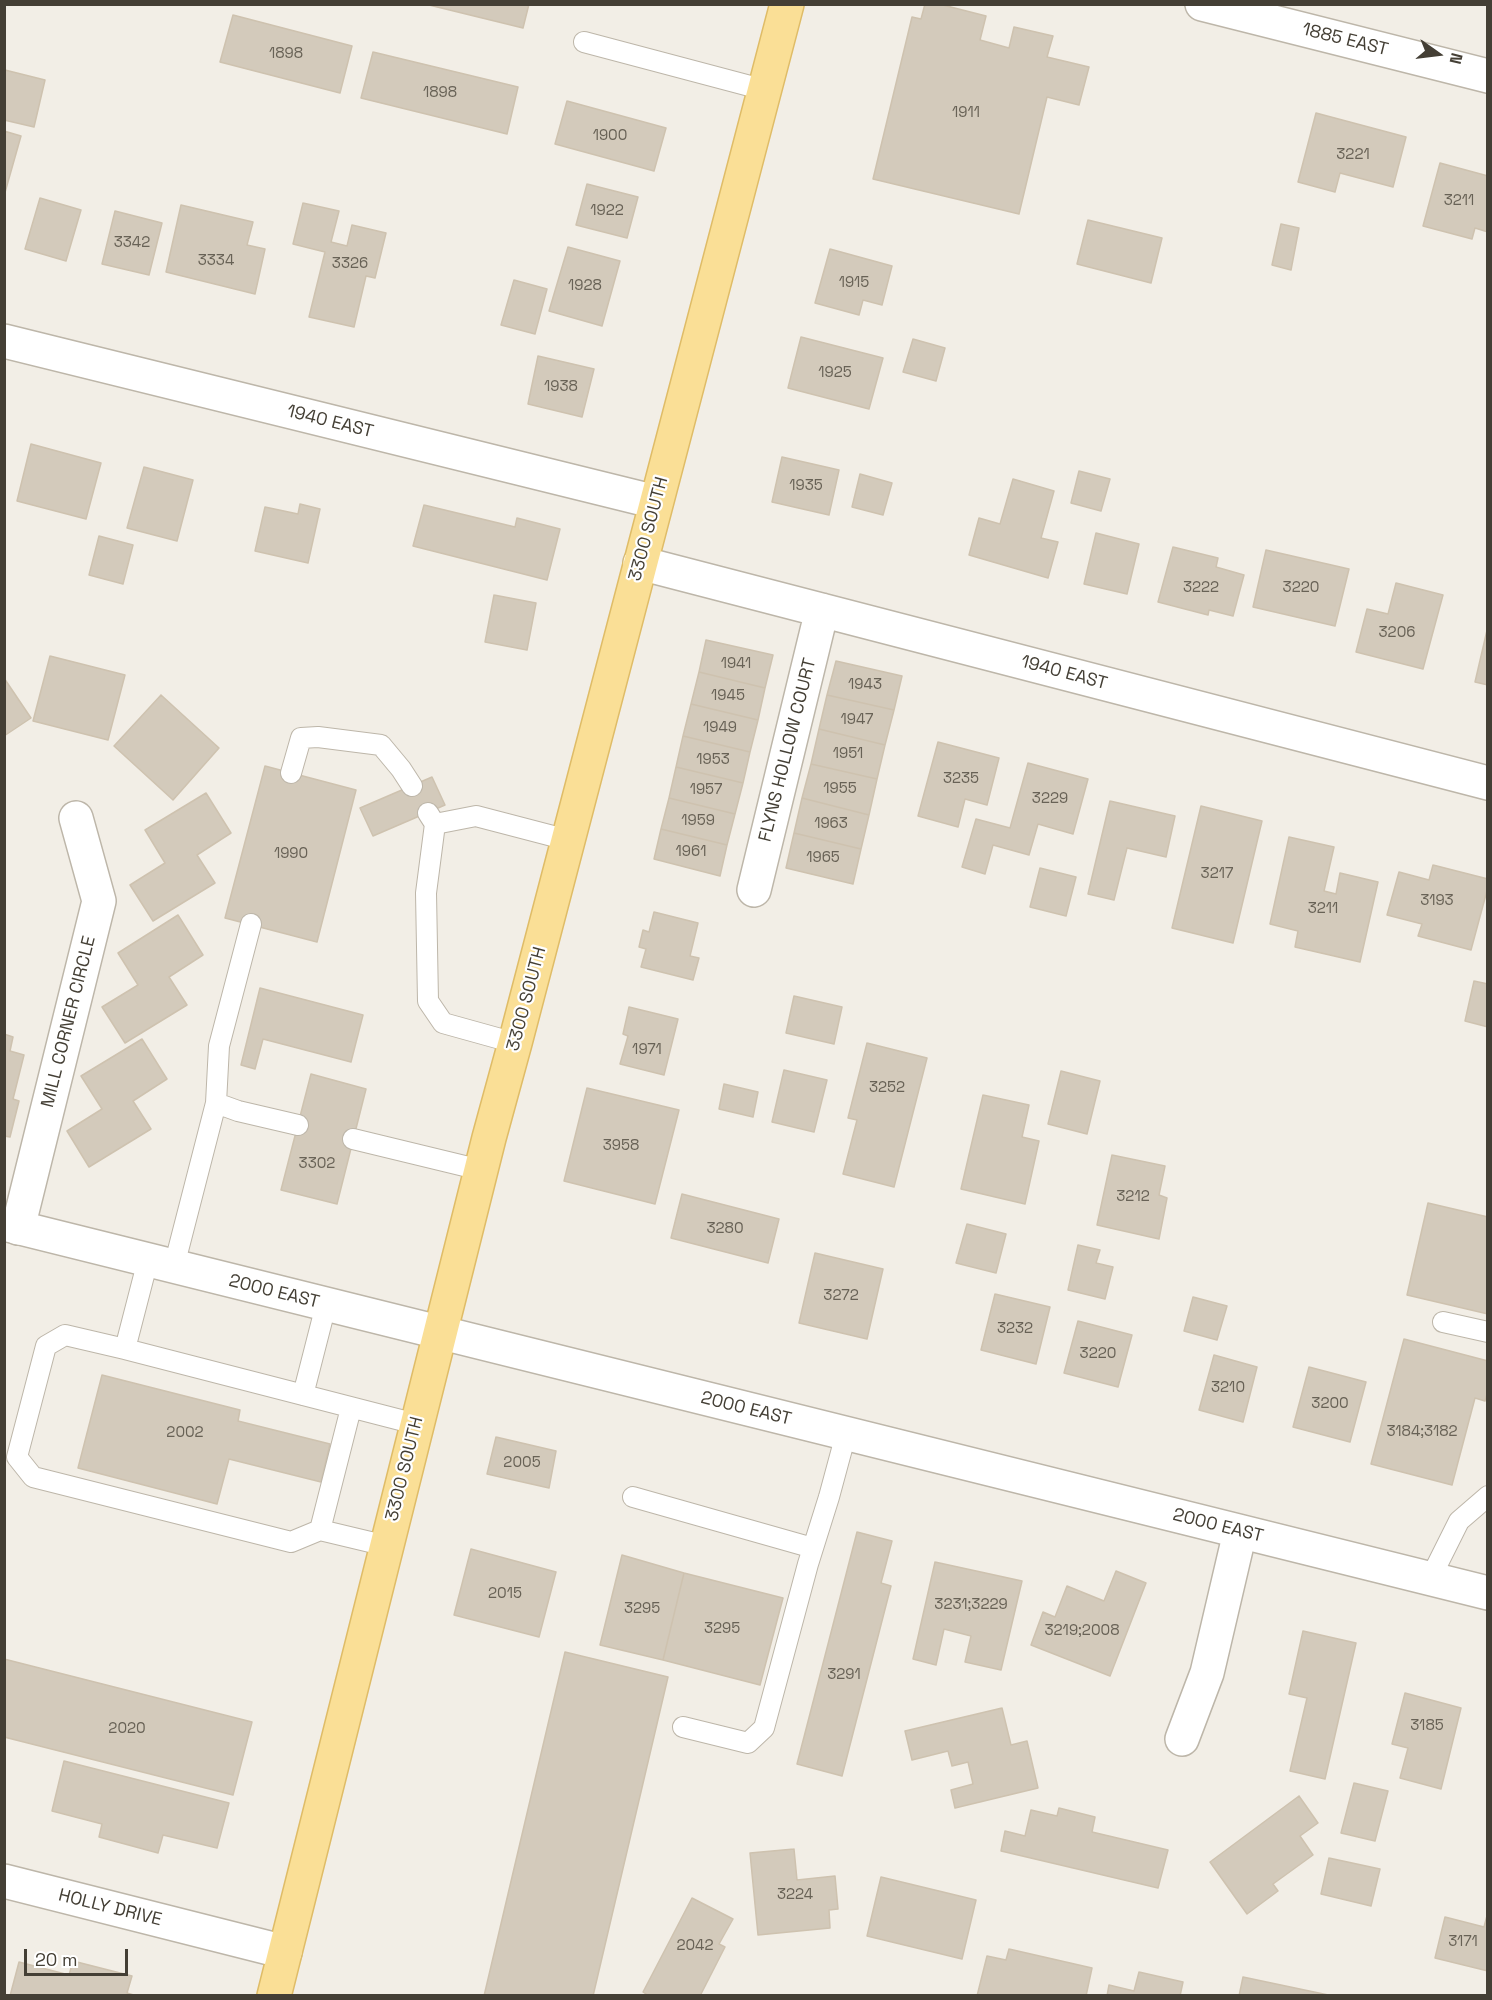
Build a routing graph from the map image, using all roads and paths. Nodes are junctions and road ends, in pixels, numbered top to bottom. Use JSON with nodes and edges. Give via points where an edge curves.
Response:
{"nodes":[{"id":1,"x":787,"y":4,"type":"edge"},
{"id":2,"x":1202,"y":4,"type":"edge"},
{"id":3,"x":584,"y":42,"type":"dead end"},
{"id":4,"x":1488,"y":76,"type":"edge"},
{"id":5,"x":765,"y":90,"type":"junction"},
{"id":6,"x":4,"y":341,"type":"edge"},
{"id":7,"x":656,"y":502,"type":"junction"},
{"id":8,"x":640,"y":563,"type":"junction"},
{"id":9,"x":822,"y":610,"type":"junction"},
{"id":10,"x":291,"y":773,"type":"dead end"},
{"id":11,"x":1488,"y":783,"type":"edge"},
{"id":12,"x":412,"y":786,"type":"dead end"},
{"id":13,"x":76,"y":818,"type":"dead end"},
{"id":14,"x":568,"y":840,"type":"junction"},
{"id":15,"x":754,"y":890,"type":"dead end"},
{"id":16,"x":251,"y":924,"type":"dead end"},
{"id":17,"x":515,"y":1043,"type":"junction"},
{"id":18,"x":216,"y":1103,"type":"junction"},
{"id":19,"x":298,"y":1125,"type":"dead end"},
{"id":20,"x":353,"y":1139,"type":"dead end"},
{"id":21,"x":481,"y":1170,"type":"junction"},
{"id":22,"x":11,"y":1226,"type":"edge"},
{"id":23,"x":161,"y":1263,"type":"junction"},
{"id":24,"x":326,"y":1305,"type":"junction"},
{"id":25,"x":1443,"y":1322,"type":"dead end"},
{"id":26,"x":1488,"y":1332,"type":"edge"},
{"id":27,"x":439,"y":1333,"type":"junction"},
{"id":28,"x":125,"y":1349,"type":"junction"},
{"id":29,"x":303,"y":1395,"type":"junction"},
{"id":30,"x":351,"y":1408,"type":"junction"},
{"id":31,"x":416,"y":1424,"type":"junction"},
{"id":32,"x":846,"y":1434,"type":"junction"},
{"id":33,"x":1488,"y":1496,"type":"edge"},
{"id":34,"x":633,"y":1497,"type":"dead end"},
{"id":35,"x":320,"y":1530,"type":"junction"},
{"id":36,"x":1240,"y":1532,"type":"junction"},
{"id":37,"x":387,"y":1546,"type":"junction"},
{"id":38,"x":813,"y":1548,"type":"junction"},
{"id":39,"x":1430,"y":1579,"type":"junction"},
{"id":40,"x":1488,"y":1593,"type":"edge"},
{"id":41,"x":683,"y":1727,"type":"dead end"},
{"id":42,"x":1182,"y":1739,"type":"dead end"},
{"id":43,"x":4,"y":1881,"type":"edge"},
{"id":44,"x":285,"y":1952,"type":"junction"},
{"id":45,"x":274,"y":1995,"type":"edge"}],
"edges":[{"from":1,"to":5,"type":"main road","name":"3300 SOUTH"},
{"from":2,"to":4,"type":"street","name":"1885 EAST"},
{"from":3,"to":5,"type":"lane"},
{"from":5,"to":7,"type":"main road","name":"3300 SOUTH"},
{"from":6,"to":7,"type":"street","name":"1940 EAST"},
{"from":7,"to":8,"type":"main road","name":"3300 SOUTH"},
{"from":8,"to":9,"type":"street","name":"1940 EAST"},
{"from":8,"to":14,"type":"main road","name":"3300 SOUTH"},
{"from":9,"to":11,"type":"street","name":"1940 EAST"},
{"from":9,"to":15,"type":"street","name":"FLYNS HOLLOW COURT"},
{"from":10,"to":12,"type":"lane","via":[[301,738],[318,737],[381,745]]},
{"from":13,"to":22,"type":"street","name":"MILL CORNER CIRCLE","via":[[99,901]]},
{"from":14,"to":17,"type":"main road","name":"3300 SOUTH"},
{"from":14,"to":17,"type":"lane","via":[[476,816],[431,819],[426,893],[428,1001],[443,1023]]},
{"from":16,"to":18,"type":"lane","via":[[219,1046]]},
{"from":17,"to":21,"type":"main road","name":"3300 SOUTH"},
{"from":18,"to":19,"type":"lane"},
{"from":18,"to":23,"type":"lane"},
{"from":20,"to":21,"type":"lane"},
{"from":21,"to":27,"type":"main road","name":"3300 SOUTH"},
{"from":22,"to":23,"type":"street","name":"2000 EAST"},
{"from":23,"to":24,"type":"street","name":"2000 EAST"},
{"from":23,"to":28,"type":"lane"},
{"from":24,"to":27,"type":"street","name":"2000 EAST"},
{"from":24,"to":29,"type":"lane"},
{"from":25,"to":26,"type":"lane"},
{"from":27,"to":31,"type":"main road","name":"3300 SOUTH"},
{"from":27,"to":32,"type":"street","name":"2000 EAST"},
{"from":28,"to":29,"type":"lane"},
{"from":28,"to":35,"type":"lane","via":[[65,1335],[46,1346],[17,1457],[33,1477],[291,1542]]},
{"from":29,"to":30,"type":"lane"},
{"from":30,"to":31,"type":"lane"},
{"from":30,"to":35,"type":"lane"},
{"from":31,"to":37,"type":"main road","name":"3300 SOUTH"},
{"from":32,"to":36,"type":"street","name":"2000 EAST"},
{"from":32,"to":38,"type":"lane"},
{"from":33,"to":39,"type":"lane","via":[[1459,1521]]},
{"from":34,"to":38,"type":"lane"},
{"from":35,"to":37,"type":"lane"},
{"from":36,"to":39,"type":"street","name":"2000 EAST"},
{"from":36,"to":42,"type":"street","via":[[1207,1673]]},
{"from":37,"to":44,"type":"main road","name":"3300 SOUTH"},
{"from":38,"to":41,"type":"lane","via":[[764,1728],[748,1743]]},
{"from":39,"to":40,"type":"street","name":"2000 EAST"},
{"from":43,"to":44,"type":"street","name":"HOLLY DRIVE"},
{"from":44,"to":45,"type":"main road","name":"3300 SOUTH"}]}
